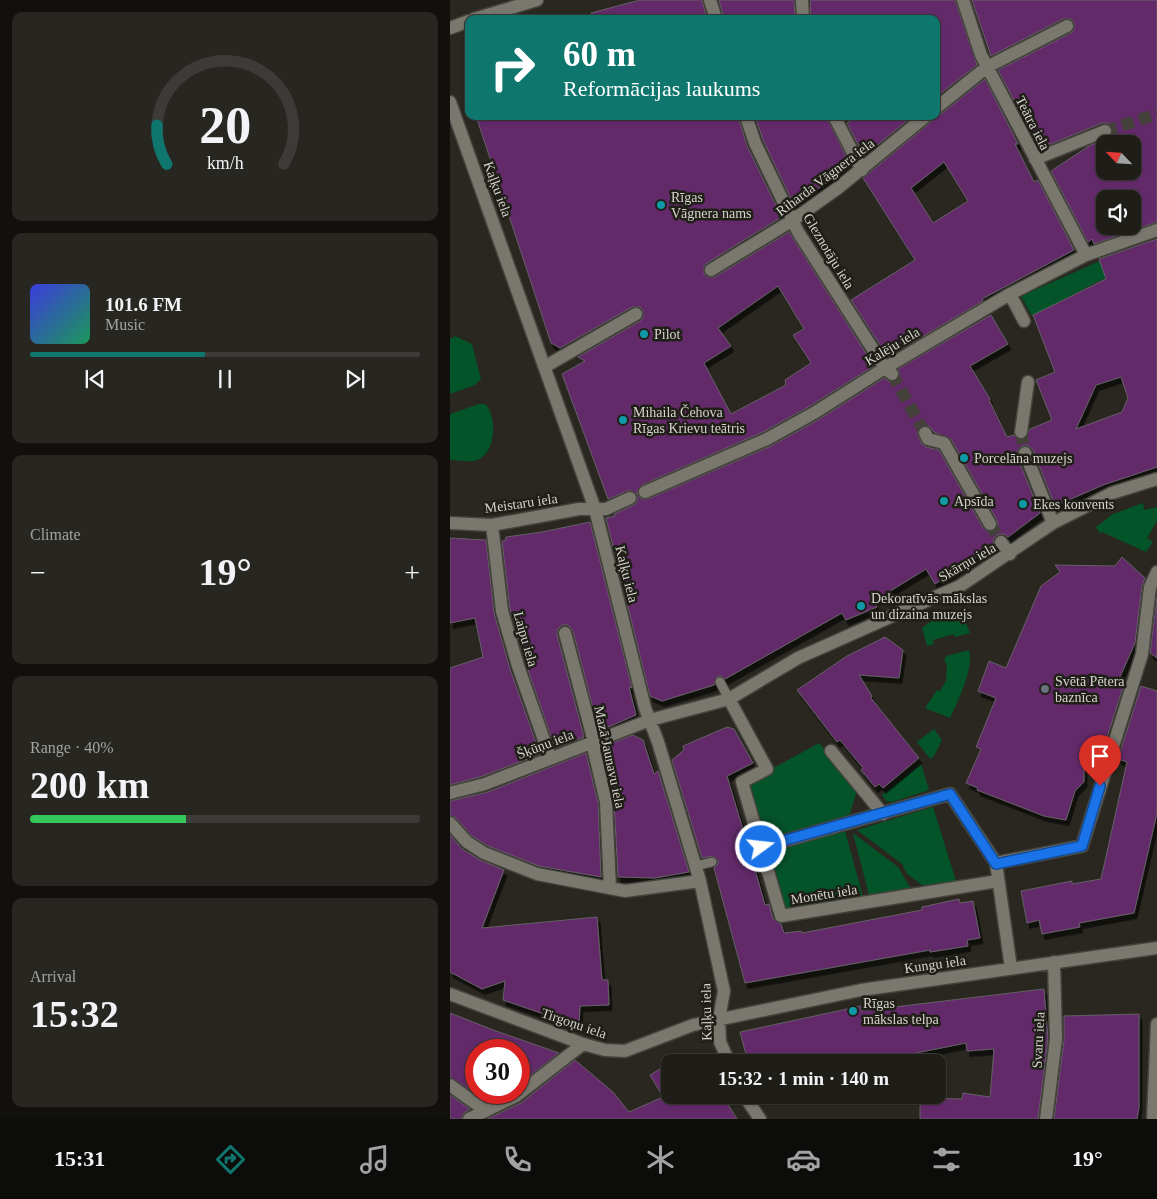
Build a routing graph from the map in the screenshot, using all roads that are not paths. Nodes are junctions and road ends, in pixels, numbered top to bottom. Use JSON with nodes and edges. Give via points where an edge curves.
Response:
{"nodes":[{"id":1,"x":537,"y":0,"type":"edge"},
{"id":2,"x":710,"y":0,"type":"edge"},
{"id":3,"x":802,"y":0,"type":"edge"},
{"id":4,"x":963,"y":0,"type":"edge"},
{"id":5,"x":487,"y":15,"type":"edge"},
{"id":6,"x":715,"y":15,"type":"edge"},
{"id":7,"x":803,"y":15,"type":"edge"},
{"id":8,"x":465,"y":22,"type":"edge"},
{"id":9,"x":1067,"y":26,"type":"dead end"},
{"id":10,"x":450,"y":28,"type":"edge"},
{"id":11,"x":987,"y":67,"type":"junction"},
{"id":12,"x":450,"y":102,"type":"edge"},
{"id":13,"x":940,"y":105,"type":"edge"},
{"id":14,"x":747,"y":120,"type":"edge"},
{"id":15,"x":836,"y":120,"type":"edge"},
{"id":16,"x":921,"y":120,"type":"edge"},
{"id":17,"x":1104,"y":131,"type":"tunnel mouth"},
{"id":18,"x":1035,"y":159,"type":"junction"},
{"id":19,"x":862,"y":170,"type":"junction"},
{"id":20,"x":793,"y":220,"type":"junction"},
{"id":21,"x":1157,"y":230,"type":"edge"},
{"id":22,"x":1086,"y":255,"type":"junction"},
{"id":23,"x":711,"y":270,"type":"dead end"},
{"id":24,"x":1010,"y":294,"type":"junction"},
{"id":25,"x":636,"y":314,"type":"dead end"},
{"id":26,"x":1024,"y":320,"type":"dead end"},
{"id":27,"x":546,"y":366,"type":"junction"},
{"id":28,"x":888,"y":371,"type":"junction"},
{"id":29,"x":1028,"y":382,"type":"dead end"},
{"id":30,"x":1021,"y":432,"type":"tunnel mouth"},
{"id":31,"x":925,"y":433,"type":"tunnel mouth"},
{"id":32,"x":1025,"y":453,"type":"tunnel mouth"},
{"id":33,"x":1157,"y":479,"type":"edge"},
{"id":34,"x":645,"y":492,"type":"dead end"},
{"id":35,"x":630,"y":498,"type":"dead end"},
{"id":36,"x":595,"y":509,"type":"junction"},
{"id":37,"x":450,"y":522,"type":"edge"},
{"id":38,"x":1053,"y":523,"type":"junction"},
{"id":39,"x":990,"y":524,"type":"tunnel mouth"},
{"id":40,"x":492,"y":525,"type":"junction"},
{"id":41,"x":1001,"y":542,"type":"tunnel mouth"},
{"id":42,"x":1010,"y":554,"type":"junction"},
{"id":43,"x":1157,"y":572,"type":"edge"},
{"id":44,"x":565,"y":633,"type":"dead end"},
{"id":45,"x":720,"y":682,"type":"dead end"},
{"id":46,"x":729,"y":699,"type":"junction"},
{"id":47,"x":650,"y":720,"type":"junction"},
{"id":48,"x":594,"y":742,"type":"junction"},
{"id":49,"x":831,"y":751,"type":"dead end"},
{"id":50,"x":550,"y":757,"type":"junction"},
{"id":51,"x":450,"y":793,"type":"edge"},
{"id":52,"x":883,"y":814,"type":"junction"},
{"id":53,"x":451,"y":825,"type":"edge"},
{"id":54,"x":755,"y":849,"type":"junction"},
{"id":55,"x":712,"y":862,"type":"dead end"},
{"id":56,"x":996,"y":864,"type":"junction"},
{"id":57,"x":696,"y":866,"type":"junction"},
{"id":58,"x":700,"y":881,"type":"junction"},
{"id":59,"x":998,"y":881,"type":"junction"},
{"id":60,"x":610,"y":888,"type":"junction"},
{"id":61,"x":1157,"y":948,"type":"edge"},
{"id":62,"x":1054,"y":962,"type":"junction"},
{"id":63,"x":1011,"y":968,"type":"junction"},
{"id":64,"x":450,"y":994,"type":"edge"},
{"id":65,"x":719,"y":1019,"type":"junction"},
{"id":66,"x":1157,"y":1024,"type":"edge"},
{"id":67,"x":583,"y":1044,"type":"junction"},
{"id":68,"x":725,"y":1054,"type":"edge"},
{"id":69,"x":450,"y":1084,"type":"edge"},
{"id":70,"x":750,"y":1104,"type":"edge"},
{"id":71,"x":486,"y":1111,"type":"junction"},
{"id":72,"x":469,"y":1119,"type":"edge"},
{"id":73,"x":760,"y":1119,"type":"edge"},
{"id":74,"x":1046,"y":1119,"type":"edge"},
{"id":75,"x":1153,"y":1119,"type":"edge"}],
"edges":[{"from":1,"to":5,"type":"street"},
{"from":2,"to":6,"type":"street"},
{"from":3,"to":7,"type":"street"},
{"from":4,"to":11,"type":"street","name":"Teātra iela"},
{"from":8,"to":10,"type":"street"},
{"from":9,"to":11,"type":"street"},
{"from":11,"to":13,"type":"street"},
{"from":11,"to":18,"type":"street","name":"Teātra iela"},
{"from":12,"to":27,"type":"street","name":"Kaļķu iela"},
{"from":14,"to":20,"type":"street","name":"Gleznotāju iela","via":[[755,143]]},
{"from":15,"to":19,"type":"street"},
{"from":16,"to":19,"type":"street","name":"Riharda Vāgnera iela"},
{"from":17,"to":18,"type":"street"},
{"from":18,"to":22,"type":"street","name":"Teātra iela"},
{"from":19,"to":20,"type":"street","name":"Riharda Vāgnera iela"},
{"from":20,"to":23,"type":"street","name":"Riharda Vāgnera iela"},
{"from":20,"to":28,"type":"street","name":"Gleznotāju iela"},
{"from":21,"to":22,"type":"street","name":"Kalēju iela"},
{"from":22,"to":24,"type":"street","name":"Kalēju iela"},
{"from":24,"to":26,"type":"street"},
{"from":24,"to":28,"type":"street","name":"Kalēju iela"},
{"from":25,"to":27,"type":"street"},
{"from":27,"to":36,"type":"street","name":"Kaļķu iela"},
{"from":28,"to":34,"type":"street","name":"Kalēju iela","via":[[767,439]]},
{"from":29,"to":30,"type":"street"},
{"from":31,"to":39,"type":"street","via":[[928,439],[944,443]]},
{"from":32,"to":38,"type":"street"},
{"from":33,"to":38,"type":"street","name":"Skārņu iela","via":[[1112,493]]},
{"from":35,"to":36,"type":"street","via":[[606,509]]},
{"from":36,"to":40,"type":"street","name":"Meistaru iela"},
{"from":36,"to":47,"type":"street","name":"Kaļķu iela"},
{"from":37,"to":40,"type":"street","name":"Meistaru iela"},
{"from":38,"to":42,"type":"street","name":"Skārņu iela"},
{"from":40,"to":50,"type":"street","name":"Laipu iela","via":[[502,612]]},
{"from":41,"to":42,"type":"street"},
{"from":42,"to":46,"type":"street","name":"Skārņu iela","via":[[960,586],[798,658]]},
{"from":43,"to":56,"type":"street","via":[[1150,587],[1142,654],[1082,846]]},
{"from":44,"to":48,"type":"street","name":"Mazā Jaunavu iela"},
{"from":45,"to":46,"type":"lane"},
{"from":46,"to":47,"type":"street","name":"Skārņu iela"},
{"from":46,"to":54,"type":"street","name":"Monētu iela","via":[[767,769],[742,782]]},
{"from":47,"to":48,"type":"street","name":"Šķūņu iela"},
{"from":47,"to":57,"type":"street","name":"Kaļķu iela"},
{"from":48,"to":50,"type":"street","name":"Šķūņu iela"},
{"from":48,"to":60,"type":"street","name":"Mazā Jaunavu iela","via":[[606,802]]},
{"from":49,"to":52,"type":"street"},
{"from":50,"to":51,"type":"street","name":"Šķūņu iela","via":[[485,784]]},
{"from":52,"to":54,"type":"street"},
{"from":52,"to":56,"type":"street","via":[[950,794]]},
{"from":53,"to":60,"type":"street","via":[[481,857],[537,874]]},
{"from":54,"to":59,"type":"street","name":"Monētu iela","via":[[781,916]]},
{"from":55,"to":57,"type":"lane"},
{"from":56,"to":59,"type":"street"},
{"from":57,"to":58,"type":"street","name":"Kaļķu iela"},
{"from":58,"to":60,"type":"street","via":[[625,891]]},
{"from":58,"to":65,"type":"street","name":"Kaļķu iela","via":[[724,991]]},
{"from":59,"to":63,"type":"street"},
{"from":61,"to":62,"type":"street","name":"Kungu iela"},
{"from":62,"to":63,"type":"street","name":"Kungu iela"},
{"from":62,"to":74,"type":"street","name":"Svaru iela","via":[[1056,1039]]},
{"from":63,"to":65,"type":"street","name":"Kungu iela","via":[[861,990]]},
{"from":64,"to":67,"type":"street","name":"Tirgoņu iela"},
{"from":65,"to":67,"type":"street","name":"Tirgoņu iela","via":[[693,1025],[625,1051]]},
{"from":65,"to":68,"type":"street","name":"Kaļķu iela","via":[[720,1042]]},
{"from":66,"to":75,"type":"street"},
{"from":67,"to":71,"type":"street","via":[[516,1096]]},
{"from":69,"to":71,"type":"street"},
{"from":70,"to":73,"type":"street"},
{"from":71,"to":72,"type":"street"}]}
